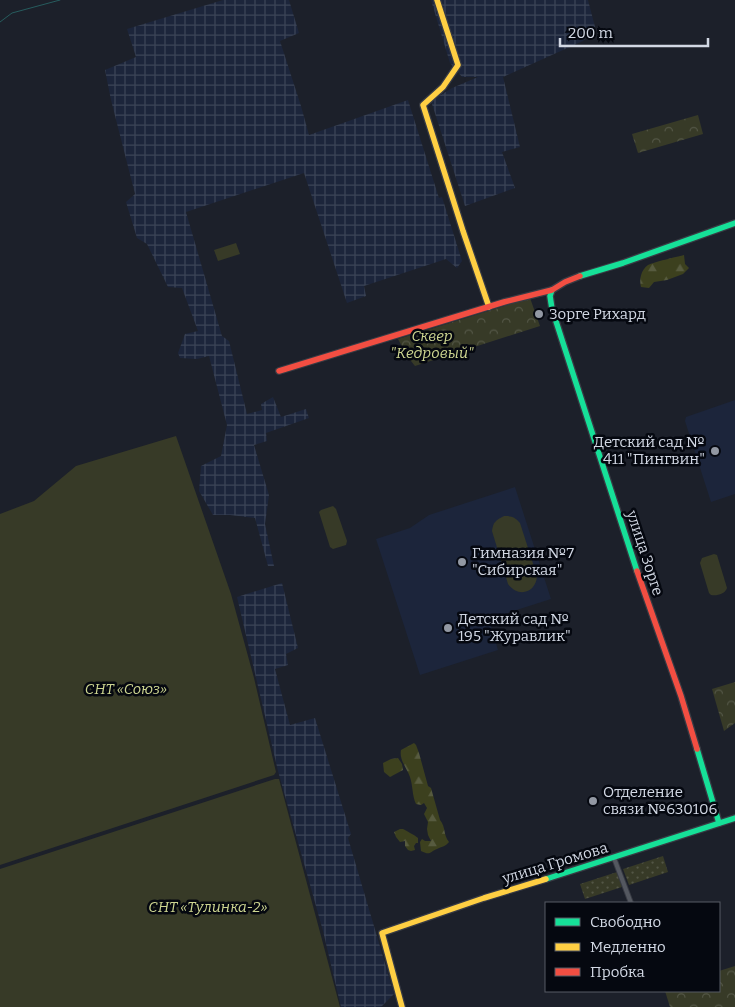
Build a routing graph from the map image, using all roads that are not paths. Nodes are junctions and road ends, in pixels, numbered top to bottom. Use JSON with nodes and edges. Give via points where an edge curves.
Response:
{"nodes":[{"id":1,"x":437,"y":0,"type":"edge"},
{"id":2,"x":735,"y":223,"type":"edge"},
{"id":3,"x":552,"y":290,"type":"junction"},
{"id":4,"x":489,"y":307,"type":"junction"},
{"id":5,"x":278,"y":371,"type":"dead end"},
{"id":6,"x":735,"y":818,"type":"edge"},
{"id":7,"x":719,"y":823,"type":"junction"},
{"id":8,"x":614,"y":858,"type":"junction"},
{"id":9,"x":631,"y":902,"type":"edge"},
{"id":10,"x":402,"y":1007,"type":"edge"}],
"edges":[{"from":1,"to":4,"type":"street","via":[[458,65],[444,87],[423,105]]},
{"from":2,"to":3,"type":"street","via":[[569,280]]},
{"from":3,"to":4,"type":"street"},
{"from":3,"to":7,"type":"street","name":"улица Зорге","via":[[552,308],[681,696]]},
{"from":4,"to":5,"type":"street"},
{"from":6,"to":7,"type":"street","name":"улица Громова"},
{"from":7,"to":8,"type":"street","name":"улица Громова"},
{"from":8,"to":9,"type":"street"},
{"from":8,"to":10,"type":"street","name":"улица Громова","via":[[382,933]]}]}
